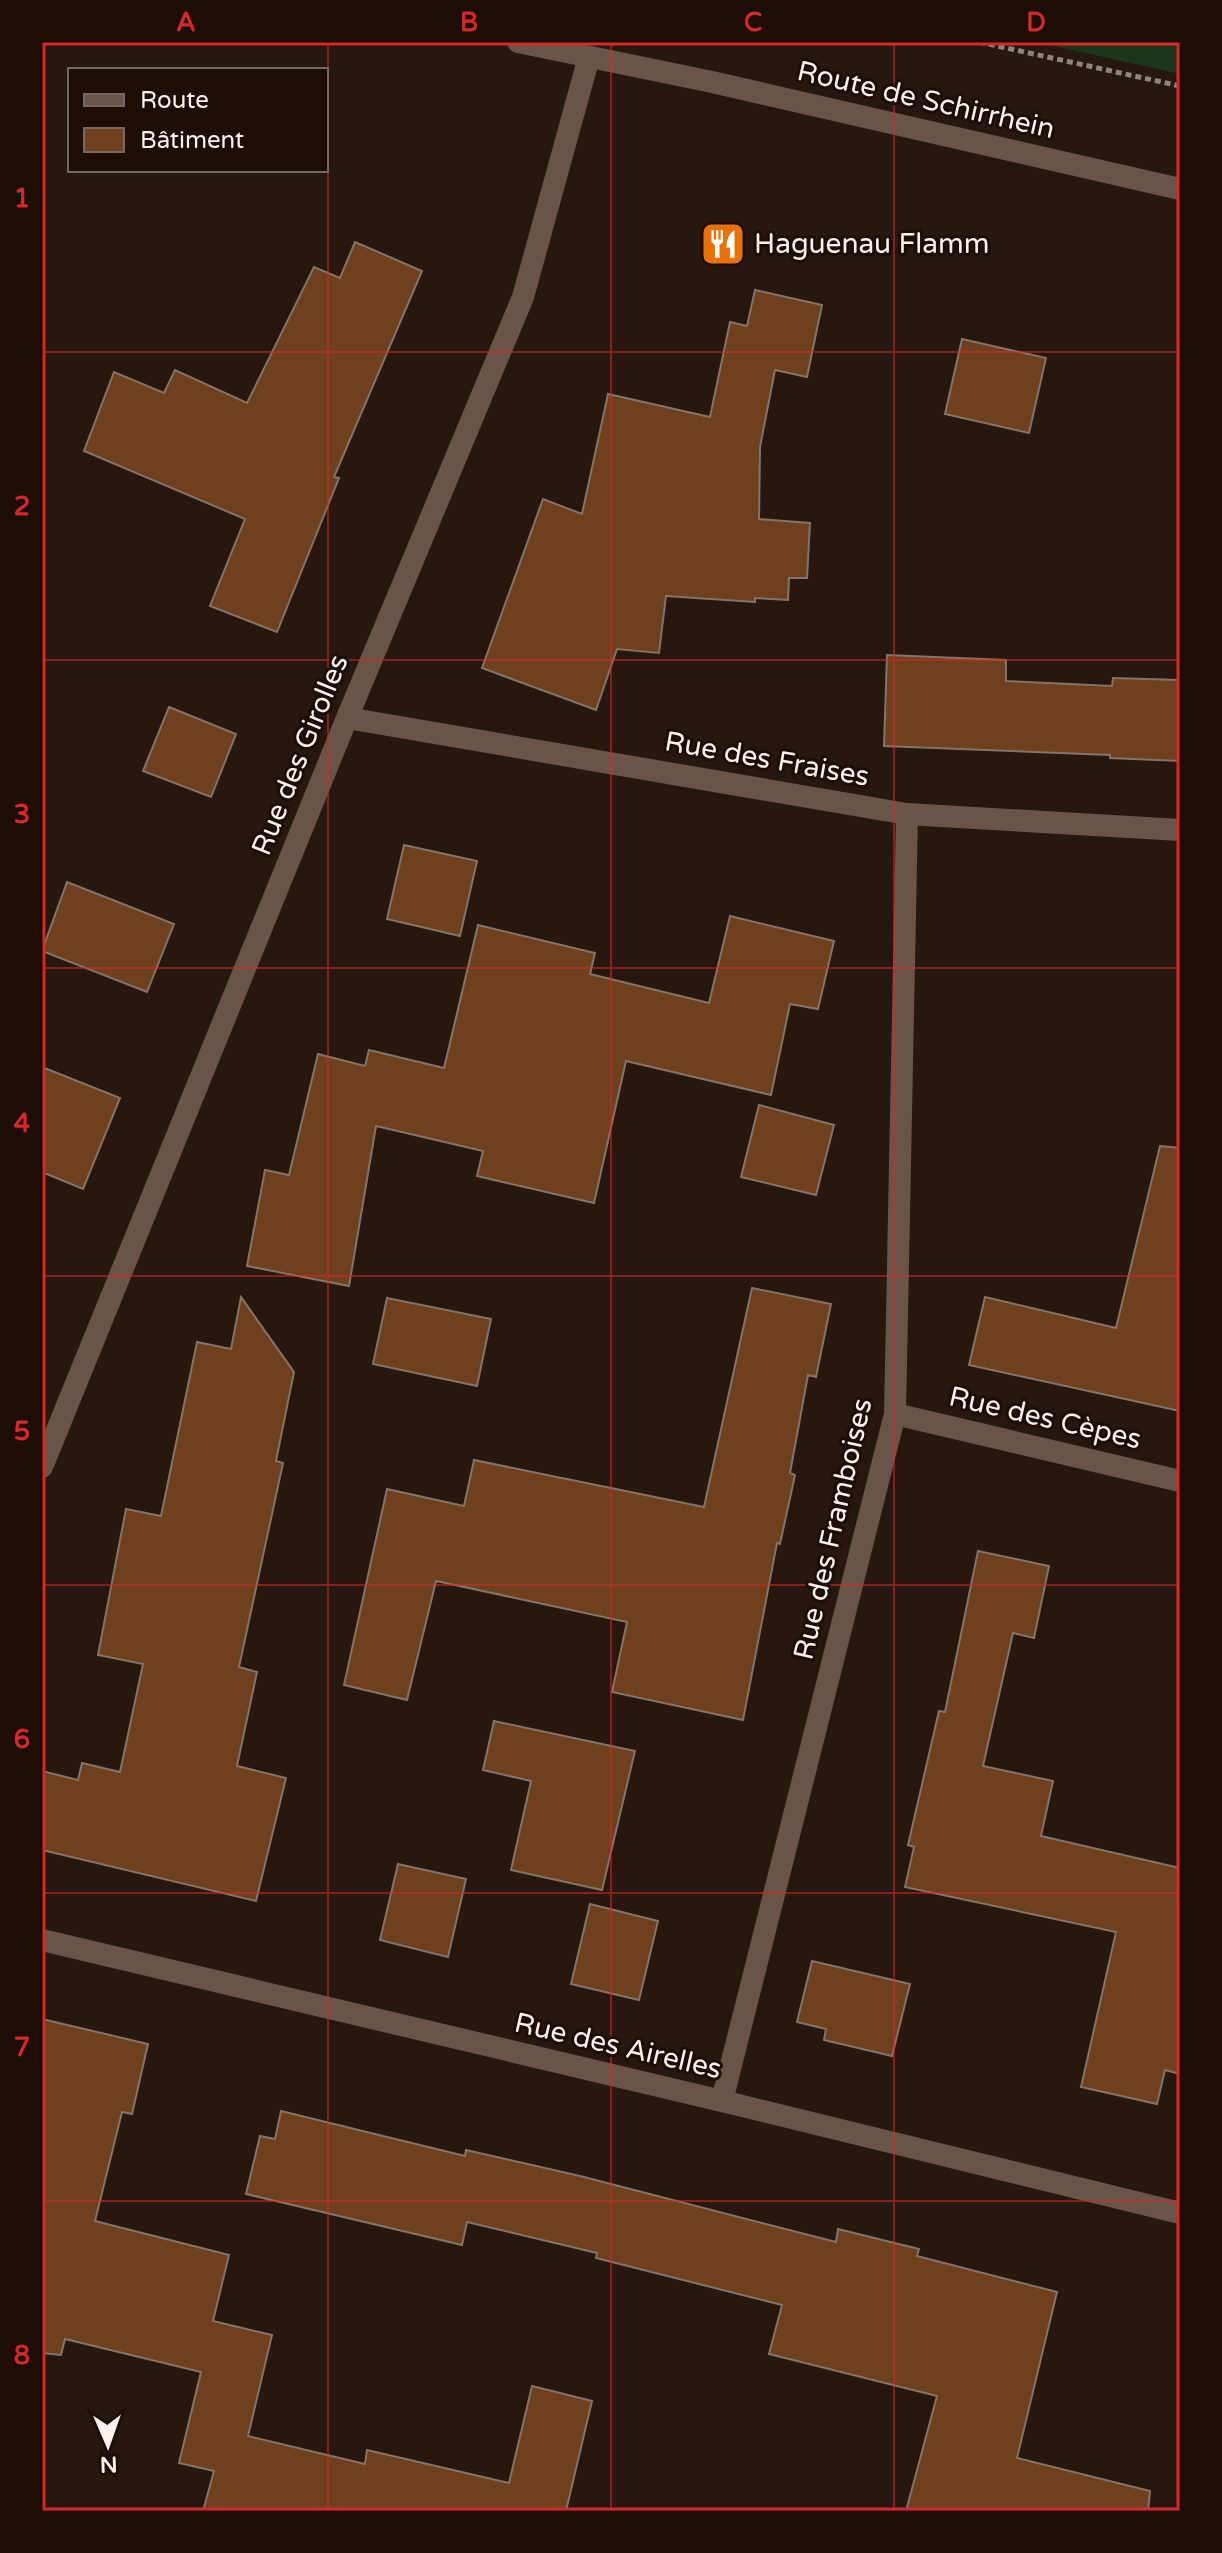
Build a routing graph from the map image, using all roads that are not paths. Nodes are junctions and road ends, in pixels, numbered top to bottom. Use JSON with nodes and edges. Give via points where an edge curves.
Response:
{"nodes":[{"id":1,"x":518,"y":42,"type":"edge"},
{"id":2,"x":589,"y":57,"type":"junction"},
{"id":3,"x":1180,"y":189,"type":"edge"},
{"id":4,"x":347,"y":718,"type":"junction"},
{"id":5,"x":907,"y":814,"type":"junction"},
{"id":6,"x":1180,"y":830,"type":"edge"},
{"id":7,"x":895,"y":1414,"type":"junction"},
{"id":8,"x":42,"y":1467,"type":"edge"},
{"id":9,"x":1180,"y":1481,"type":"edge"},
{"id":10,"x":42,"y":1940,"type":"edge"},
{"id":11,"x":722,"y":2101,"type":"junction"},
{"id":12,"x":1180,"y":2213,"type":"edge"}],
"edges":[{"from":1,"to":2,"type":"street","name":"Route de Schirrhein"},
{"from":2,"to":3,"type":"street","name":"Route de Schirrhein"},
{"from":2,"to":4,"type":"street","name":"Rue des Girolles","via":[[523,297]]},
{"from":4,"to":5,"type":"street","name":"Rue des Fraises"},
{"from":4,"to":8,"type":"street","name":"Rue des Girolles"},
{"from":5,"to":6,"type":"street","name":"Rue des Fraises"},
{"from":5,"to":7,"type":"street","name":"Rue des Framboises"},
{"from":7,"to":9,"type":"street","name":"Rue des Cèpes"},
{"from":7,"to":11,"type":"street","name":"Rue des Framboises"},
{"from":10,"to":11,"type":"street","name":"Rue des Airelles"},
{"from":11,"to":12,"type":"street","name":"Rue des Airelles"}]}
